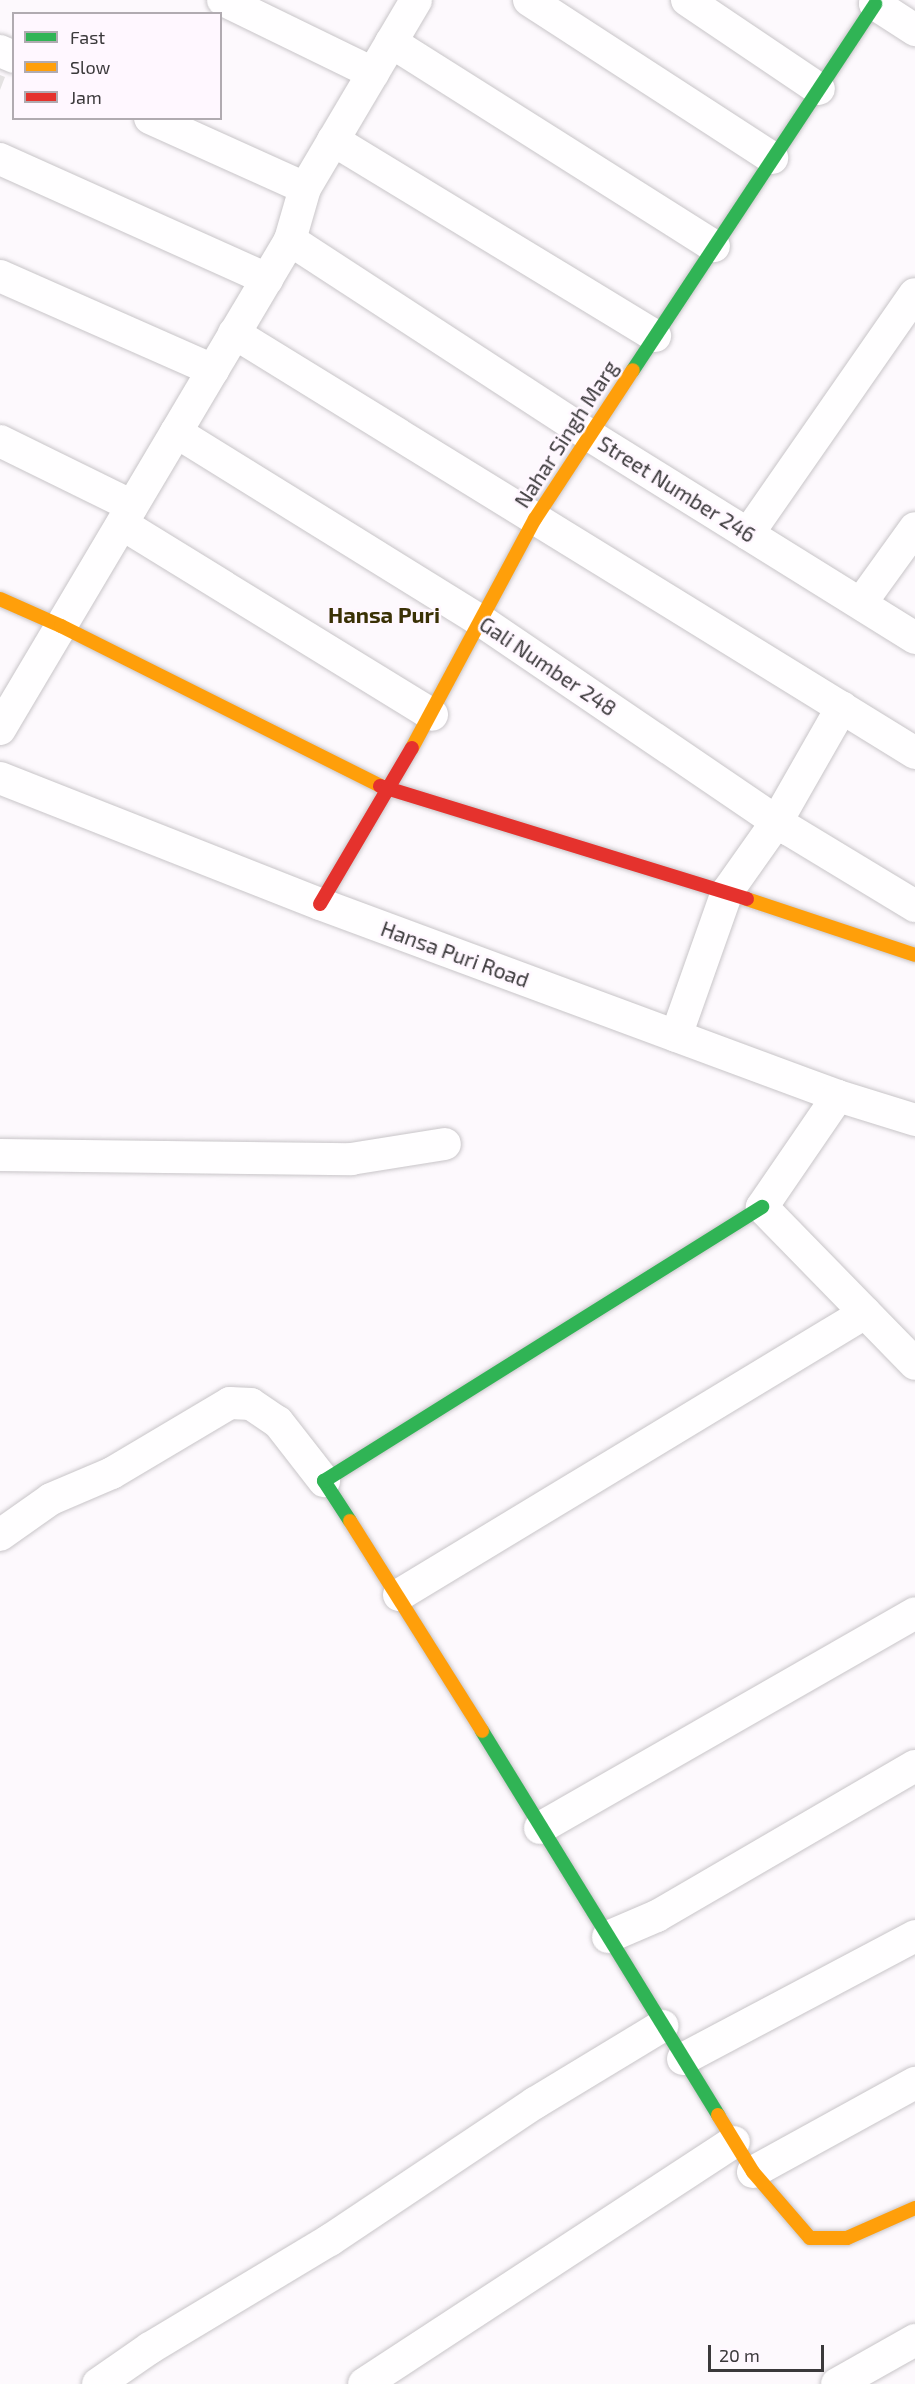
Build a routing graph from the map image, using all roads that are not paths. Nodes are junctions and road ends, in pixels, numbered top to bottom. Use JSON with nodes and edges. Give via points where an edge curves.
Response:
{"nodes":[{"id":1,"x":223,"y":0,"type":"edge"},
{"id":2,"x":416,"y":0,"type":"edge"},
{"id":3,"x":530,"y":0,"type":"edge"},
{"id":4,"x":687,"y":0,"type":"edge"},
{"id":5,"x":876,"y":2,"type":"edge"},
{"id":6,"x":915,"y":30,"type":"edge"},
{"id":7,"x":392,"y":42,"type":"junction"},
{"id":8,"x":373,"y":73,"type":"junction"},
{"id":9,"x":819,"y":89,"type":"junction"},
{"id":10,"x":154,"y":120,"type":"edge"},
{"id":11,"x":333,"y":140,"type":"junction"},
{"id":12,"x":772,"y":158,"type":"junction"},
{"id":13,"x":0,"y":159,"type":"edge"},
{"id":14,"x":305,"y":188,"type":"junction"},
{"id":15,"x":290,"y":240,"type":"junction"},
{"id":16,"x":714,"y":246,"type":"junction"},
{"id":17,"x":0,"y":276,"type":"edge"},
{"id":18,"x":267,"y":279,"type":"junction"},
{"id":19,"x":915,"y":294,"type":"edge"},
{"id":20,"x":234,"y":333,"type":"junction"},
{"id":21,"x":655,"y":336,"type":"junction"},
{"id":22,"x":213,"y":370,"type":"junction"},
{"id":23,"x":176,"y":432,"type":"junction"},
{"id":24,"x":589,"y":435,"type":"junction"},
{"id":25,"x":0,"y":441,"type":"edge"},
{"id":26,"x":127,"y":515,"type":"junction"},
{"id":27,"x":535,"y":519,"type":"junction"},
{"id":28,"x":915,"y":528,"type":"edge"},
{"id":29,"x":748,"y":534,"type":"junction"},
{"id":30,"x":0,"y":599,"type":"edge"},
{"id":31,"x":861,"y":603,"type":"junction"},
{"id":32,"x":483,"y":621,"type":"junction"},
{"id":33,"x":61,"y":626,"type":"junction"},
{"id":34,"x":915,"y":638,"type":"edge"},
{"id":35,"x":842,"y":707,"type":"junction"},
{"id":36,"x":432,"y":715,"type":"junction"},
{"id":37,"x":0,"y":729,"type":"edge"},
{"id":38,"x":915,"y":753,"type":"edge"},
{"id":39,"x":0,"y":778,"type":"edge"},
{"id":40,"x":387,"y":790,"type":"junction"},
{"id":41,"x":777,"y":821,"type":"junction"},
{"id":42,"x":727,"y":892,"type":"junction"},
{"id":43,"x":320,"y":904,"type":"junction"},
{"id":44,"x":915,"y":906,"type":"edge"},
{"id":45,"x":915,"y":955,"type":"edge"},
{"id":46,"x":676,"y":1036,"type":"junction"},
{"id":47,"x":838,"y":1096,"type":"junction"},
{"id":48,"x":915,"y":1120,"type":"edge"},
{"id":49,"x":445,"y":1144,"type":"dead end"},
{"id":50,"x":0,"y":1155,"type":"edge"},
{"id":51,"x":762,"y":1207,"type":"junction"},
{"id":52,"x":865,"y":1312,"type":"junction"},
{"id":53,"x":915,"y":1364,"type":"edge"},
{"id":54,"x":324,"y":1481,"type":"junction"},
{"id":55,"x":0,"y":1535,"type":"edge"},
{"id":56,"x":399,"y":1595,"type":"junction"},
{"id":57,"x":915,"y":1613,"type":"edge"},
{"id":58,"x":915,"y":1766,"type":"edge"},
{"id":59,"x":540,"y":1828,"type":"junction"},
{"id":60,"x":915,"y":1936,"type":"edge"},
{"id":61,"x":608,"y":1937,"type":"junction"},
{"id":62,"x":662,"y":2026,"type":"junction"},
{"id":63,"x":683,"y":2059,"type":"junction"},
{"id":64,"x":915,"y":2084,"type":"edge"},
{"id":65,"x":734,"y":2142,"type":"junction"},
{"id":66,"x":753,"y":2172,"type":"junction"},
{"id":67,"x":915,"y":2208,"type":"edge"},
{"id":68,"x":915,"y":2340,"type":"edge"},
{"id":69,"x":98,"y":2384,"type":"edge"},
{"id":70,"x":364,"y":2384,"type":"edge"},
{"id":71,"x":837,"y":2384,"type":"edge"}],
"edges":[{"from":1,"to":8,"type":"street"},
{"from":2,"to":7,"type":"street"},
{"from":3,"to":12,"type":"street"},
{"from":4,"to":9,"type":"street"},
{"from":5,"to":6,"type":"street"},
{"from":5,"to":9,"type":"street","name":"Nahar Singh Marg"},
{"from":7,"to":8,"type":"street"},
{"from":7,"to":16,"type":"street"},
{"from":8,"to":11,"type":"street"},
{"from":9,"to":12,"type":"street","name":"Nahar Singh Marg"},
{"from":10,"to":14,"type":"street"},
{"from":11,"to":14,"type":"street"},
{"from":11,"to":21,"type":"street"},
{"from":12,"to":16,"type":"street","name":"Nahar Singh Marg"},
{"from":13,"to":18,"type":"street"},
{"from":14,"to":15,"type":"street"},
{"from":15,"to":18,"type":"street"},
{"from":15,"to":24,"type":"street","name":"Street Number 246"},
{"from":16,"to":21,"type":"street","name":"Nahar Singh Marg"},
{"from":17,"to":22,"type":"street"},
{"from":18,"to":20,"type":"street"},
{"from":19,"to":29,"type":"street"},
{"from":20,"to":22,"type":"street"},
{"from":20,"to":27,"type":"street"},
{"from":21,"to":24,"type":"street","name":"Nahar Singh Marg"},
{"from":22,"to":23,"type":"street"},
{"from":23,"to":26,"type":"street"},
{"from":23,"to":32,"type":"street","name":"Gali Number 248"},
{"from":24,"to":27,"type":"street","name":"Nahar Singh Marg"},
{"from":24,"to":29,"type":"street","name":"Street Number 246"},
{"from":25,"to":26,"type":"street"},
{"from":26,"to":33,"type":"street"},
{"from":26,"to":36,"type":"street"},
{"from":27,"to":32,"type":"street","name":"Nahar Singh Marg"},
{"from":27,"to":35,"type":"street"},
{"from":28,"to":31,"type":"street"},
{"from":29,"to":31,"type":"street","name":"Street Number 246"},
{"from":30,"to":33,"type":"street"},
{"from":31,"to":34,"type":"street","name":"Street Number 246"},
{"from":32,"to":36,"type":"street","name":"Nahar Singh Marg"},
{"from":32,"to":41,"type":"street","name":"Gali Number 248"},
{"from":33,"to":37,"type":"street"},
{"from":33,"to":40,"type":"street"},
{"from":35,"to":38,"type":"street"},
{"from":35,"to":41,"type":"street"},
{"from":36,"to":40,"type":"street","name":"Nahar Singh Marg"},
{"from":39,"to":43,"type":"street","name":"Hansa Puri Road"},
{"from":40,"to":42,"type":"street"},
{"from":40,"to":43,"type":"street","name":"Nahar Singh Marg"},
{"from":41,"to":42,"type":"street"},
{"from":41,"to":44,"type":"street","name":"Gali Number 248"},
{"from":42,"to":45,"type":"street"},
{"from":42,"to":46,"type":"street"},
{"from":43,"to":46,"type":"street","name":"Hansa Puri Road"},
{"from":46,"to":47,"type":"street","name":"Hansa Puri Road"},
{"from":47,"to":48,"type":"street","name":"Hansa Puri Road"},
{"from":47,"to":51,"type":"street"},
{"from":49,"to":50,"type":"street","via":[[351,1159]]},
{"from":51,"to":52,"type":"street"},
{"from":51,"to":54,"type":"street"},
{"from":52,"to":53,"type":"street"},
{"from":52,"to":56,"type":"street"},
{"from":54,"to":55,"type":"street","via":[[278,1422],[250,1404],[230,1403],[112,1473],[51,1499]]},
{"from":54,"to":56,"type":"street"},
{"from":56,"to":59,"type":"street"},
{"from":57,"to":59,"type":"street"},
{"from":58,"to":61,"type":"street","via":[[657,1916]]},
{"from":59,"to":61,"type":"street"},
{"from":60,"to":63,"type":"street"},
{"from":61,"to":62,"type":"street"},
{"from":62,"to":63,"type":"street"},
{"from":62,"to":69,"type":"street","via":[[535,2103],[330,2240],[150,2348]]},
{"from":63,"to":65,"type":"street"},
{"from":64,"to":66,"type":"street"},
{"from":65,"to":66,"type":"street"},
{"from":65,"to":70,"type":"street"},
{"from":66,"to":67,"type":"street","via":[[810,2238],[847,2238]]},
{"from":68,"to":71,"type":"street"}]}
